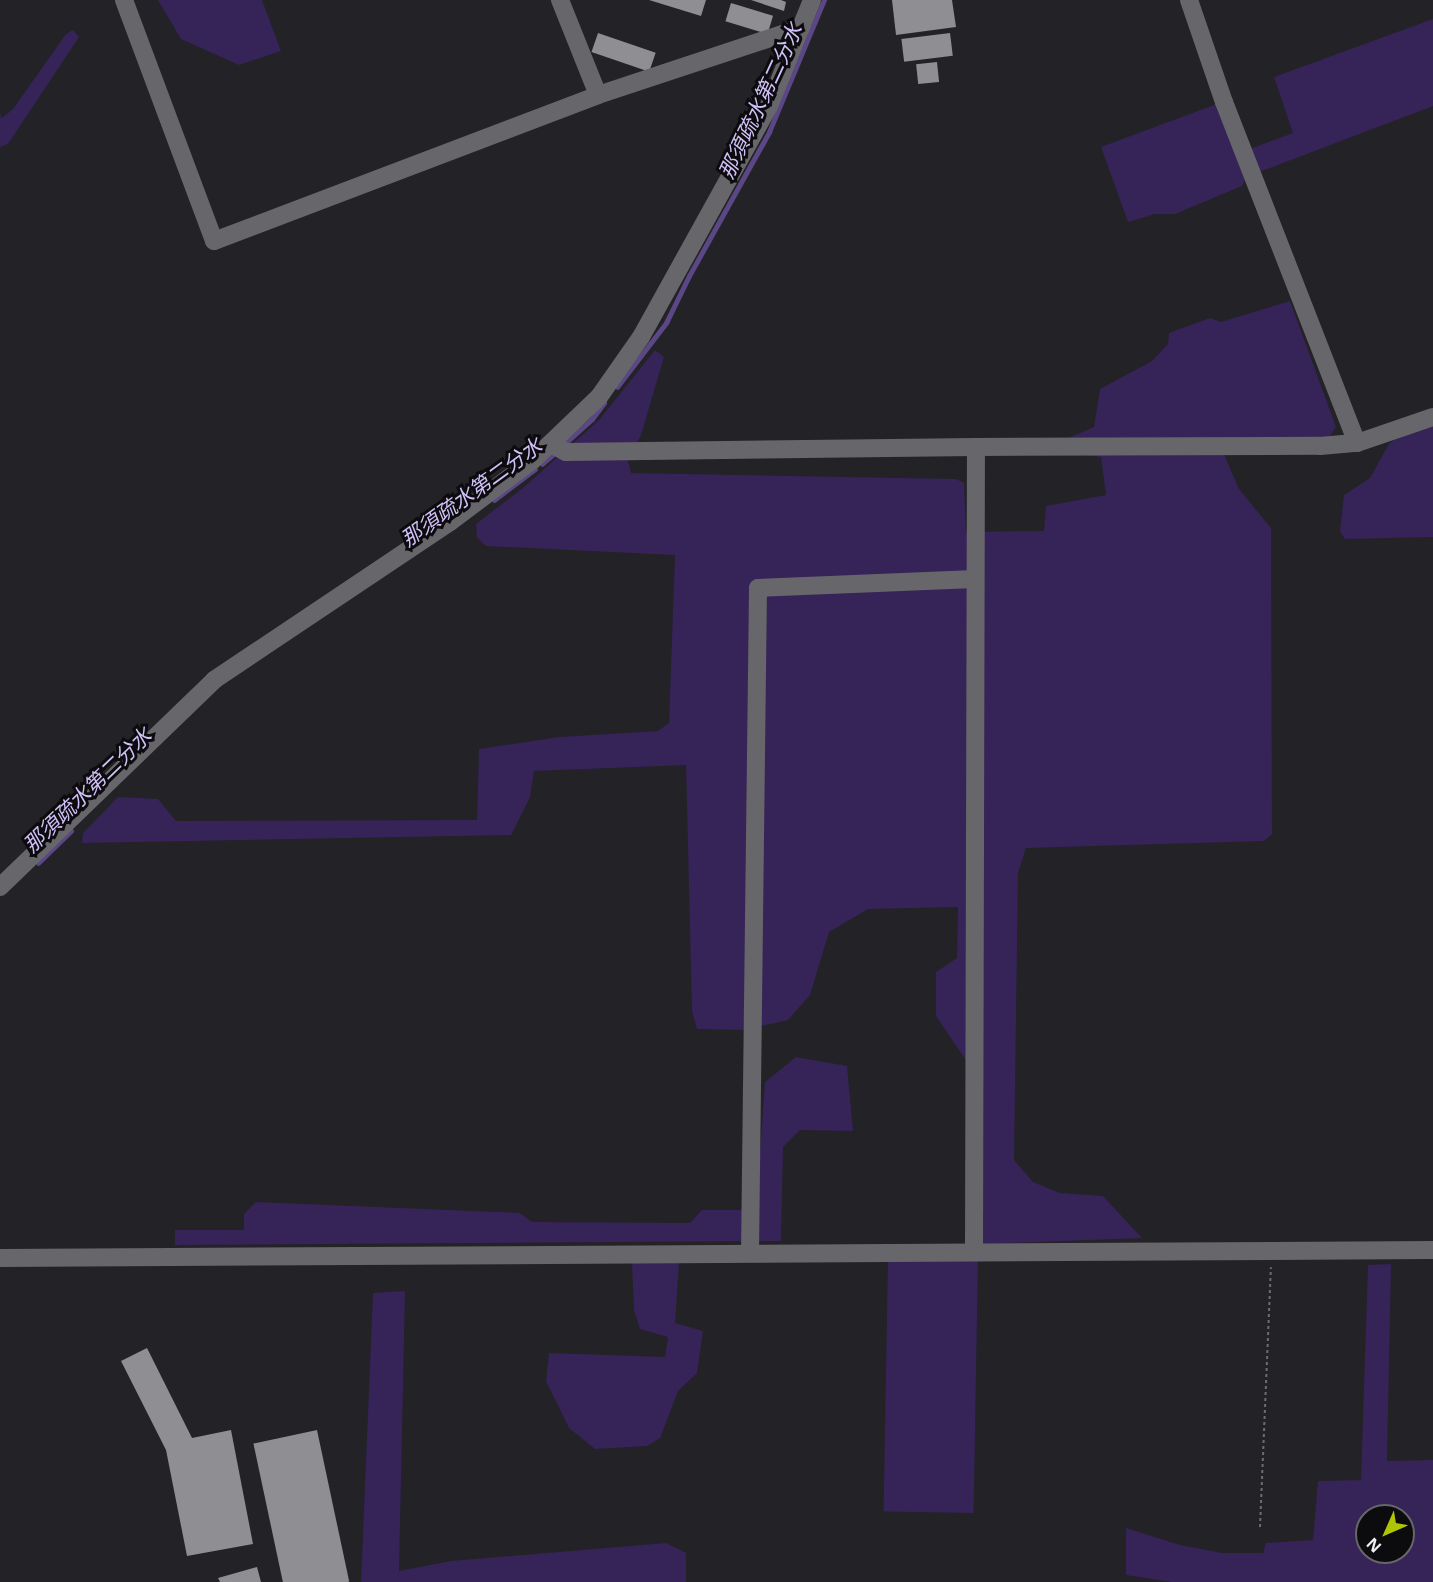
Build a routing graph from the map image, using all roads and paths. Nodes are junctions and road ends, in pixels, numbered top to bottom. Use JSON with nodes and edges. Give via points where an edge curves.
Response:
{"nodes":[{"id":1,"x":124,"y":0,"type":"edge"},
{"id":2,"x":560,"y":0,"type":"edge"},
{"id":3,"x":812,"y":0,"type":"edge"},
{"id":4,"x":1188,"y":0,"type":"edge"},
{"id":5,"x":801,"y":28,"type":"junction"},
{"id":6,"x":598,"y":95,"type":"junction"},
{"id":7,"x":1433,"y":417,"type":"edge"},
{"id":8,"x":1357,"y":443,"type":"junction"},
{"id":9,"x":551,"y":444,"type":"junction"},
{"id":10,"x":976,"y":447,"type":"junction"},
{"id":11,"x":975,"y":579,"type":"junction"},
{"id":12,"x":0,"y":887,"type":"edge"},
{"id":13,"x":1272,"y":1250,"type":"junction"},
{"id":14,"x":1433,"y":1250,"type":"edge"},
{"id":15,"x":974,"y":1251,"type":"junction"},
{"id":16,"x":750,"y":1253,"type":"junction"},
{"id":17,"x":0,"y":1258,"type":"edge"},
{"id":18,"x":1260,"y":1527,"type":"dead end"}],
"edges":[{"from":1,"to":6,"type":"street","via":[[214,241]]},
{"from":2,"to":6,"type":"street"},
{"from":3,"to":5,"type":"street"},
{"from":4,"to":8,"type":"street"},
{"from":5,"to":6,"type":"street"},
{"from":5,"to":9,"type":"street","via":[[769,106],[641,337],[599,397]]},
{"from":7,"to":8,"type":"street"},
{"from":8,"to":10,"type":"street"},
{"from":9,"to":10,"type":"street","via":[[566,452]]},
{"from":9,"to":12,"type":"street","via":[[450,522],[214,680]]},
{"from":10,"to":11,"type":"street"},
{"from":11,"to":15,"type":"street"},
{"from":11,"to":16,"type":"street","via":[[758,588]]},
{"from":13,"to":14,"type":"street"},
{"from":13,"to":15,"type":"street"},
{"from":13,"to":18,"type":"path"},
{"from":15,"to":16,"type":"street"},
{"from":16,"to":17,"type":"street"}]}
